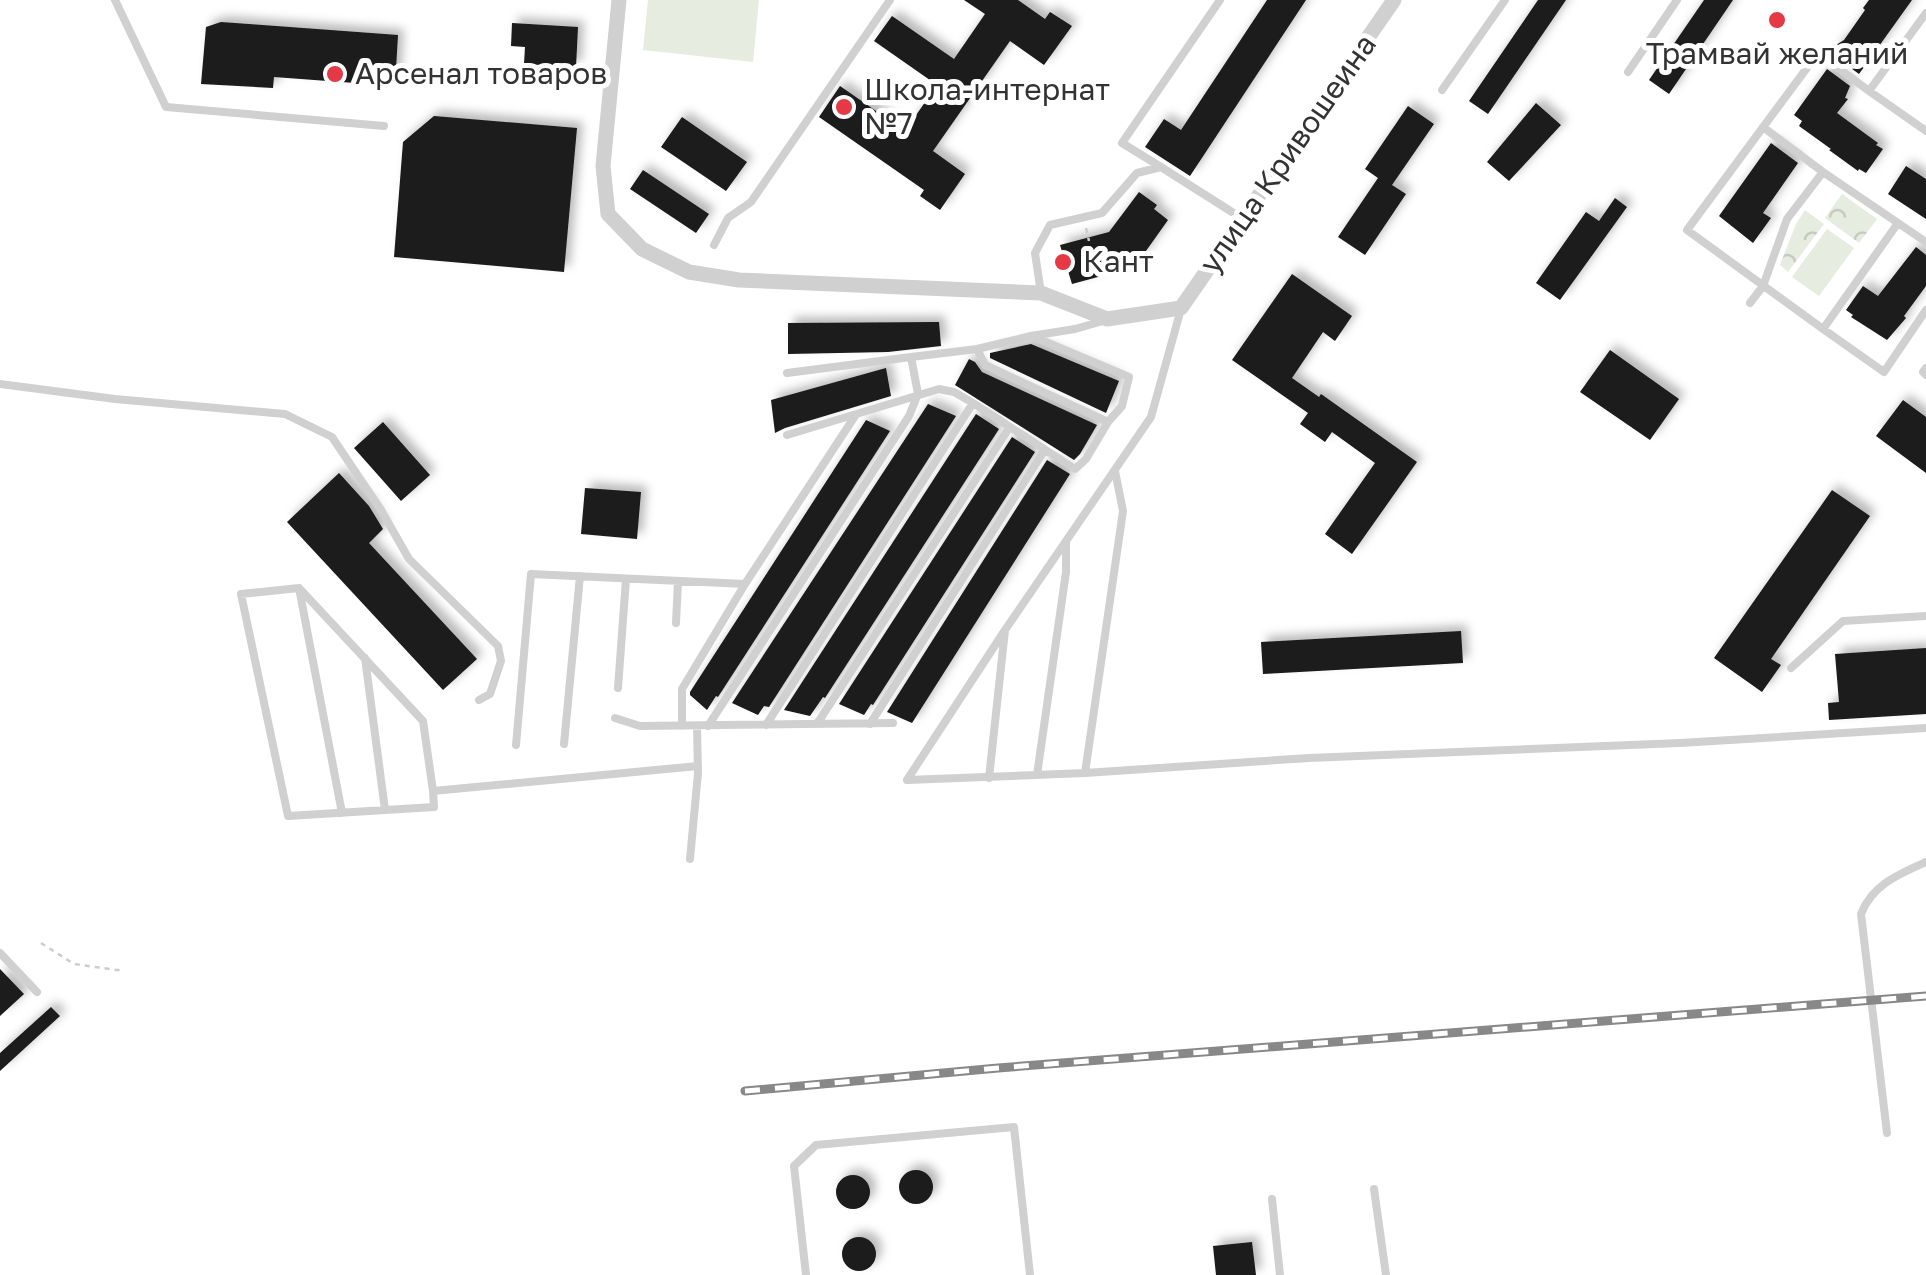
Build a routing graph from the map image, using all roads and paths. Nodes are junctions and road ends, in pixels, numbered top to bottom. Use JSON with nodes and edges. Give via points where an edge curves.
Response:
{"nodes":[{"id":1,"x":114,"y":0,"type":"edge"},
{"id":2,"x":619,"y":0,"type":"edge"},
{"id":3,"x":890,"y":0,"type":"edge"},
{"id":4,"x":1220,"y":0,"type":"edge"},
{"id":5,"x":1394,"y":0,"type":"edge"},
{"id":6,"x":1505,"y":0,"type":"edge"},
{"id":7,"x":1676,"y":0,"type":"edge"},
{"id":8,"x":1926,"y":13,"type":"edge"},
{"id":9,"x":1628,"y":72,"type":"dead end"},
{"id":10,"x":1442,"y":90,"type":"dead end"},
{"id":11,"x":1869,"y":91,"type":"junction"},
{"id":12,"x":384,"y":126,"type":"dead end"},
{"id":13,"x":1763,"y":127,"type":"junction"},
{"id":14,"x":1926,"y":131,"type":"edge"},
{"id":15,"x":1162,"y":167,"type":"junction"},
{"id":16,"x":1823,"y":172,"type":"junction"},
{"id":17,"x":1243,"y":219,"type":"junction"},
{"id":18,"x":1898,"y":223,"type":"junction"},
{"id":19,"x":1926,"y":242,"type":"edge"},
{"id":20,"x":714,"y":245,"type":"dead end"},
{"id":21,"x":1763,"y":286,"type":"junction"},
{"id":22,"x":1041,"y":293,"type":"junction"},
{"id":23,"x":1750,"y":302,"type":"dead end"},
{"id":24,"x":1182,"y":308,"type":"junction"},
{"id":25,"x":1926,"y":310,"type":"edge"},
{"id":26,"x":1108,"y":320,"type":"junction"},
{"id":27,"x":1823,"y":329,"type":"junction"},
{"id":28,"x":1031,"y":336,"type":"junction"},
{"id":29,"x":977,"y":349,"type":"junction"},
{"id":30,"x":911,"y":358,"type":"junction"},
{"id":31,"x":788,"y":373,"type":"dead end"},
{"id":32,"x":0,"y":384,"type":"edge"},
{"id":33,"x":918,"y":394,"type":"junction"},
{"id":34,"x":973,"y":403,"type":"junction"},
{"id":35,"x":855,"y":416,"type":"junction"},
{"id":36,"x":1108,"y":422,"type":"junction"},
{"id":37,"x":1009,"y":428,"type":"junction"},
{"id":38,"x":787,"y":435,"type":"dead end"},
{"id":39,"x":1044,"y":450,"type":"junction"},
{"id":40,"x":1116,"y":471,"type":"junction"},
{"id":41,"x":1066,"y":542,"type":"junction"},
{"id":42,"x":580,"y":576,"type":"junction"},
{"id":43,"x":626,"y":579,"type":"junction"},
{"id":44,"x":678,"y":581,"type":"junction"},
{"id":45,"x":745,"y":584,"type":"junction"},
{"id":46,"x":299,"y":588,"type":"junction"},
{"id":47,"x":1926,"y":616,"type":"edge"},
{"id":48,"x":676,"y":623,"type":"dead end"},
{"id":49,"x":1005,"y":630,"type":"junction"},
{"id":50,"x":364,"y":658,"type":"junction"},
{"id":51,"x":1791,"y":668,"type":"dead end"},
{"id":52,"x":618,"y":688,"type":"dead end"},
{"id":53,"x":478,"y":700,"type":"dead end"},
{"id":54,"x":615,"y":718,"type":"dead end"},
{"id":55,"x":817,"y":724,"type":"junction"},
{"id":56,"x":870,"y":724,"type":"junction"},
{"id":57,"x":893,"y":724,"type":"dead end"},
{"id":58,"x":766,"y":725,"type":"junction"},
{"id":59,"x":682,"y":726,"type":"junction"},
{"id":60,"x":697,"y":726,"type":"junction"},
{"id":61,"x":708,"y":726,"type":"junction"},
{"id":62,"x":1926,"y":728,"type":"edge"},
{"id":63,"x":564,"y":744,"type":"dead end"},
{"id":64,"x":516,"y":745,"type":"dead end"},
{"id":65,"x":698,"y":766,"type":"junction"},
{"id":66,"x":1084,"y":773,"type":"junction"},
{"id":67,"x":1037,"y":776,"type":"junction"},
{"id":68,"x":989,"y":778,"type":"junction"},
{"id":69,"x":433,"y":791,"type":"junction"},
{"id":70,"x":386,"y":810,"type":"junction"},
{"id":71,"x":342,"y":813,"type":"junction"},
{"id":72,"x":690,"y":859,"type":"dead end"},
{"id":73,"x":1926,"y":862,"type":"edge"},
{"id":74,"x":41,"y":944,"type":"dead end"},
{"id":75,"x":0,"y":953,"type":"edge"},
{"id":76,"x":124,"y":970,"type":"dead end"},
{"id":77,"x":37,"y":992,"type":"dead end"},
{"id":78,"x":1887,"y":1133,"type":"dead end"},
{"id":79,"x":1374,"y":1189,"type":"dead end"},
{"id":80,"x":1272,"y":1199,"type":"dead end"},
{"id":81,"x":806,"y":1275,"type":"edge"},
{"id":82,"x":1030,"y":1275,"type":"edge"},
{"id":83,"x":1280,"y":1275,"type":"edge"},
{"id":84,"x":1386,"y":1275,"type":"edge"}],
"edges":[{"from":1,"to":12,"type":"lane","via":[[166,107]]},
{"from":2,"to":22,"type":"street","via":[[606,198],[608,214],[642,249],[688,272],[739,280]]},
{"from":3,"to":20,"type":"lane"},
{"from":4,"to":15,"type":"lane","via":[[1122,144]]},
{"from":5,"to":17,"type":"street","name":"улица Кривошеина"},
{"from":6,"to":10,"type":"lane"},
{"from":7,"to":9,"type":"lane"},
{"from":8,"to":11,"type":"lane"},
{"from":11,"to":13,"type":"lane","via":[[1818,53]]},
{"from":11,"to":14,"type":"lane"},
{"from":13,"to":16,"type":"lane"},
{"from":13,"to":21,"type":"lane","via":[[1687,230]]},
{"from":15,"to":17,"type":"lane"},
{"from":15,"to":22,"type":"lane","via":[[1137,172],[1102,213],[1050,225],[1035,252]]},
{"from":16,"to":18,"type":"lane"},
{"from":16,"to":21,"type":"lane","via":[[1787,219]]},
{"from":17,"to":24,"type":"street","name":"улица Кривошеина"},
{"from":18,"to":19,"type":"lane"},
{"from":18,"to":27,"type":"lane"},
{"from":21,"to":23,"type":"lane"},
{"from":21,"to":27,"type":"lane"},
{"from":22,"to":26,"type":"street"},
{"from":24,"to":26,"type":"street"},
{"from":24,"to":40,"type":"lane","via":[[1152,417]]},
{"from":25,"to":27,"type":"lane","via":[[1884,372]]},
{"from":26,"to":28,"type":"lane"},
{"from":28,"to":29,"type":"lane"},
{"from":28,"to":36,"type":"lane","via":[[1129,377],[1122,406]]},
{"from":29,"to":30,"type":"lane"},
{"from":29,"to":36,"type":"lane","via":[[984,365]]},
{"from":30,"to":31,"type":"lane"},
{"from":30,"to":33,"type":"lane"},
{"from":32,"to":53,"type":"lane","via":[[285,414],[332,438],[409,559],[498,646],[501,661],[490,694]]},
{"from":33,"to":34,"type":"lane","via":[[939,389]]},
{"from":33,"to":35,"type":"lane"},
{"from":33,"to":61,"type":"lane"},
{"from":34,"to":37,"type":"lane"},
{"from":34,"to":58,"type":"lane"},
{"from":35,"to":38,"type":"lane"},
{"from":35,"to":45,"type":"lane"},
{"from":36,"to":39,"type":"lane","via":[[1075,470]]},
{"from":37,"to":39,"type":"lane"},
{"from":37,"to":55,"type":"lane"},
{"from":39,"to":56,"type":"lane"},
{"from":40,"to":41,"type":"lane"},
{"from":40,"to":66,"type":"lane","via":[[1124,511]]},
{"from":41,"to":49,"type":"lane"},
{"from":41,"to":67,"type":"lane"},
{"from":42,"to":43,"type":"lane"},
{"from":42,"to":63,"type":"lane"},
{"from":42,"to":64,"type":"lane","via":[[531,574]]},
{"from":43,"to":44,"type":"lane"},
{"from":43,"to":52,"type":"lane"},
{"from":44,"to":45,"type":"lane"},
{"from":44,"to":48,"type":"lane"},
{"from":45,"to":59,"type":"lane","via":[[682,689]]},
{"from":46,"to":50,"type":"lane"},
{"from":46,"to":71,"type":"lane"},
{"from":46,"to":71,"type":"lane","via":[[241,594],[288,816]]},
{"from":47,"to":51,"type":"lane","via":[[1844,622]]},
{"from":49,"to":68,"type":"lane"},
{"from":49,"to":68,"type":"lane","via":[[907,780]]},
{"from":50,"to":69,"type":"lane","via":[[423,722]]},
{"from":50,"to":70,"type":"lane"},
{"from":54,"to":59,"type":"lane"},
{"from":55,"to":56,"type":"lane"},
{"from":55,"to":58,"type":"lane"},
{"from":56,"to":57,"type":"lane"},
{"from":58,"to":61,"type":"lane"},
{"from":59,"to":60,"type":"lane"},
{"from":60,"to":61,"type":"lane"},
{"from":60,"to":65,"type":"lane"},
{"from":62,"to":66,"type":"lane"},
{"from":65,"to":69,"type":"lane"},
{"from":65,"to":72,"type":"lane"},
{"from":66,"to":67,"type":"lane"},
{"from":67,"to":68,"type":"lane"},
{"from":69,"to":70,"type":"lane","via":[[434,808]]},
{"from":70,"to":71,"type":"lane"},
{"from":73,"to":78,"type":"lane","via":[[1891,878],[1861,914]]},
{"from":74,"to":76,"type":"path","via":[[74,964]]},
{"from":75,"to":77,"type":"lane"},
{"from":79,"to":84,"type":"lane"},
{"from":80,"to":83,"type":"lane"},
{"from":81,"to":82,"type":"lane","via":[[794,1166],[816,1145],[1014,1127]]}]}
